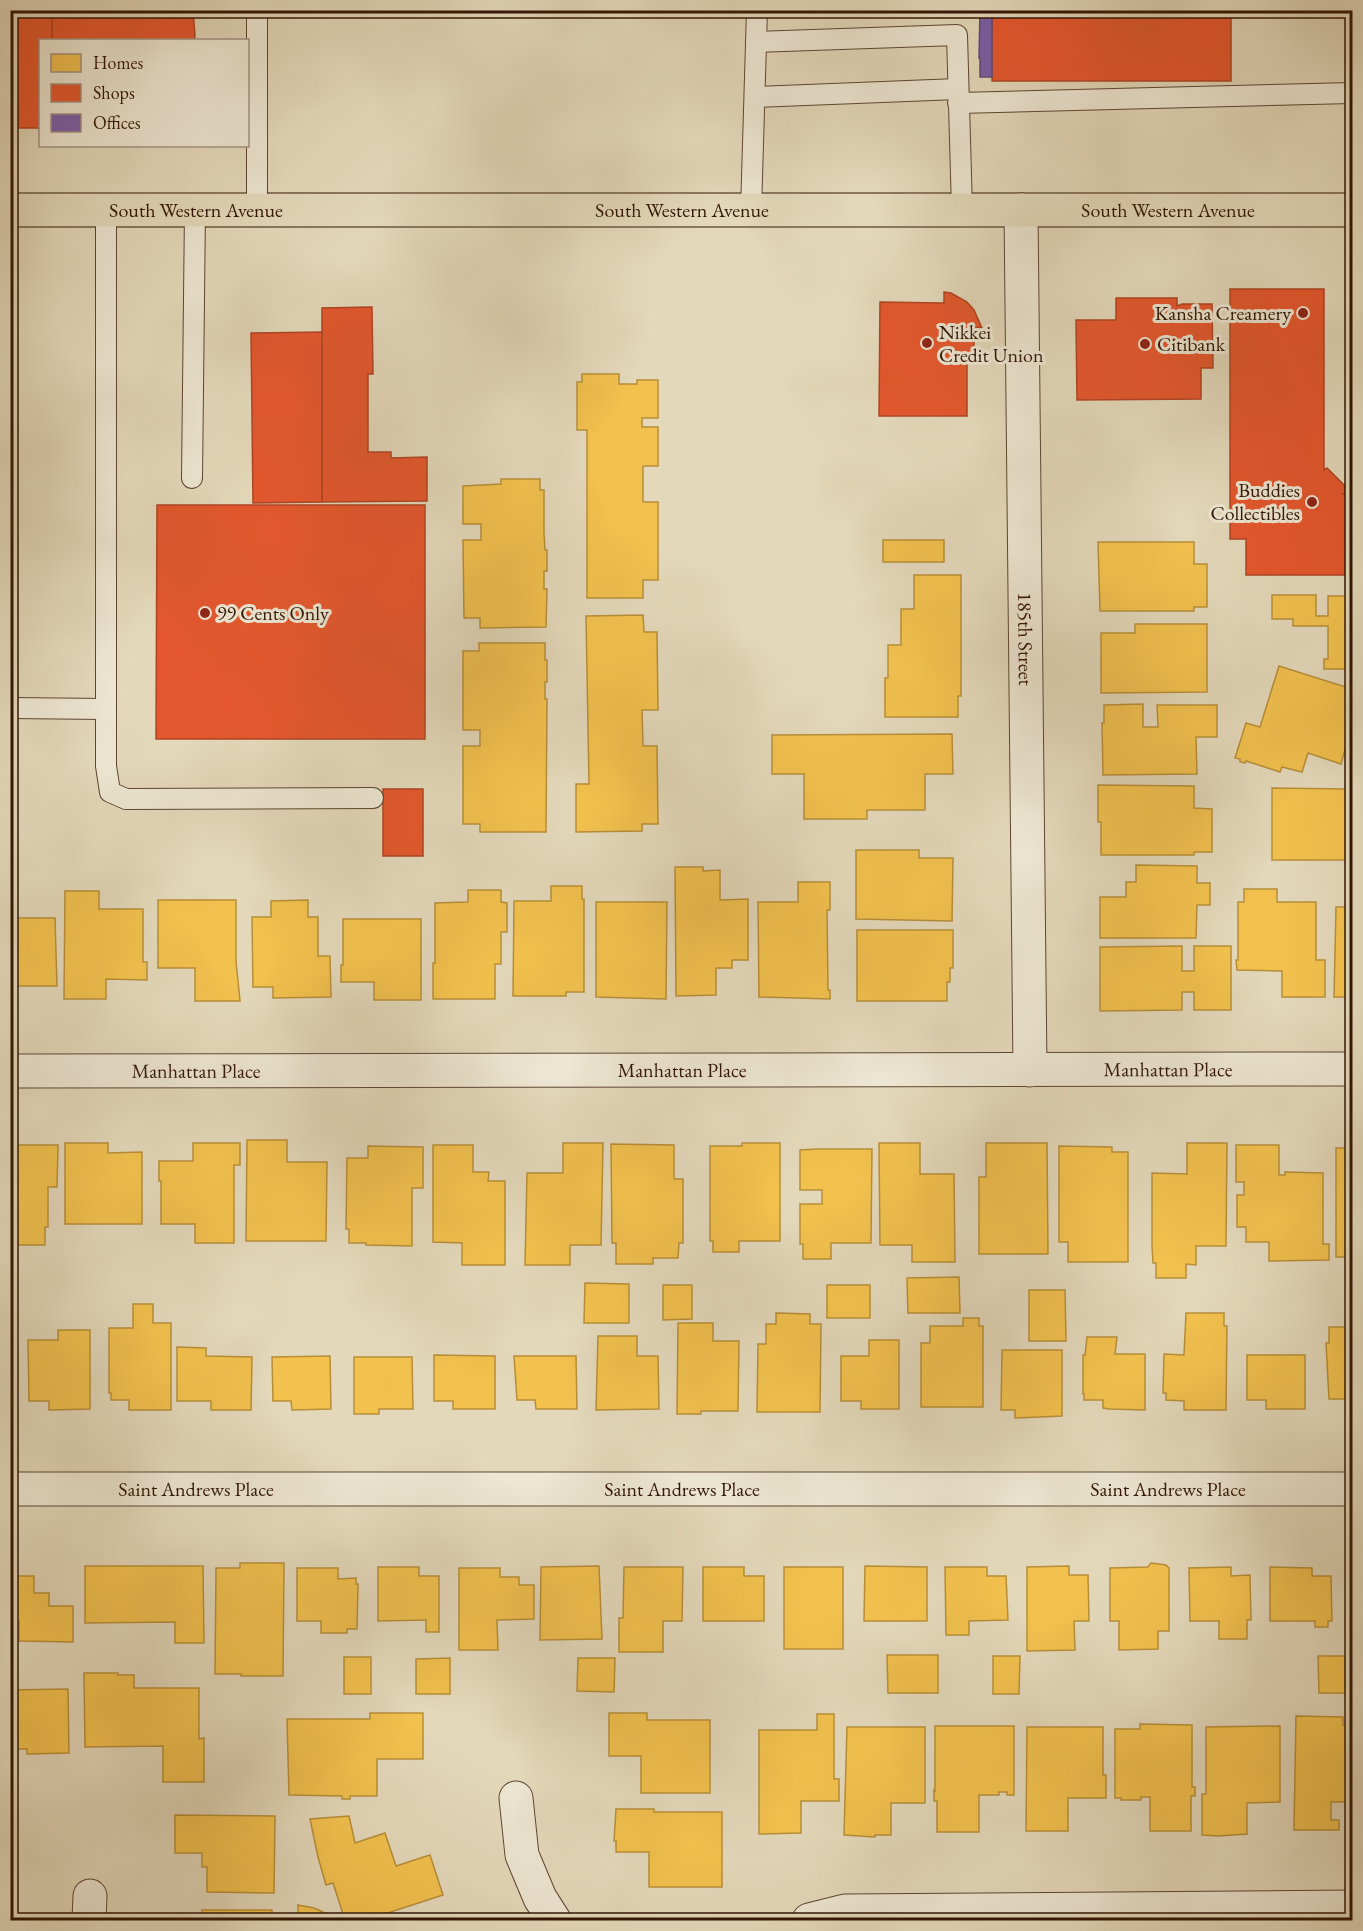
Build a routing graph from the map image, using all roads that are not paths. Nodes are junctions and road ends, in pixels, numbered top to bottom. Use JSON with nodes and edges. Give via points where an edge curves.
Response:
{"nodes":[{"id":1,"x":257,"y":10,"type":"edge"},
{"id":2,"x":757,"y":10,"type":"edge"},
{"id":3,"x":756,"y":42,"type":"junction"},
{"id":4,"x":1353,"y":93,"type":"edge"},
{"id":5,"x":958,"y":96,"type":"junction"},
{"id":6,"x":756,"y":97,"type":"junction"},
{"id":7,"x":195,"y":209,"type":"junction"},
{"id":8,"x":257,"y":209,"type":"junction"},
{"id":9,"x":10,"y":210,"type":"edge"},
{"id":10,"x":106,"y":210,"type":"junction"},
{"id":11,"x":962,"y":210,"type":"junction"},
{"id":12,"x":1021,"y":210,"type":"junction"},
{"id":13,"x":1353,"y":210,"type":"edge"},
{"id":14,"x":751,"y":211,"type":"junction"},
{"id":15,"x":192,"y":478,"type":"dead end"},
{"id":16,"x":10,"y":708,"type":"edge"},
{"id":17,"x":106,"y":709,"type":"junction"},
{"id":18,"x":372,"y":798,"type":"dead end"},
{"id":19,"x":1353,"y":1069,"type":"edge"},
{"id":20,"x":1030,"y":1070,"type":"junction"},
{"id":21,"x":10,"y":1071,"type":"edge"},
{"id":22,"x":10,"y":1489,"type":"edge"},
{"id":23,"x":1353,"y":1489,"type":"edge"},
{"id":24,"x":516,"y":1798,"type":"dead end"},
{"id":25,"x":1353,"y":1907,"type":"edge"},
{"id":26,"x":910,"y":1915,"type":"edge"},
{"id":27,"x":554,"y":1920,"type":"edge"},
{"id":28,"x":809,"y":1920,"type":"edge"}],
"edges":[{"from":1,"to":8,"type":"lane"},
{"from":2,"to":3,"type":"lane"},
{"from":3,"to":5,"type":"lane","via":[[957,35]]},
{"from":3,"to":6,"type":"lane"},
{"from":4,"to":5,"type":"lane"},
{"from":5,"to":6,"type":"lane"},
{"from":5,"to":11,"type":"lane"},
{"from":6,"to":14,"type":"lane"},
{"from":7,"to":8,"type":"main road","name":"South Western Avenue"},
{"from":7,"to":10,"type":"main road","name":"South Western Avenue"},
{"from":7,"to":15,"type":"lane"},
{"from":8,"to":14,"type":"main road","name":"South Western Avenue"},
{"from":9,"to":10,"type":"main road","name":"South Western Avenue"},
{"from":10,"to":17,"type":"lane"},
{"from":11,"to":12,"type":"main road","name":"South Western Avenue"},
{"from":11,"to":14,"type":"main road","name":"South Western Avenue"},
{"from":12,"to":13,"type":"main road","name":"South Western Avenue"},
{"from":12,"to":20,"type":"street","name":"185th Street"},
{"from":16,"to":17,"type":"lane"},
{"from":17,"to":18,"type":"lane","via":[[110,792],[126,799]]},
{"from":19,"to":20,"type":"street","name":"Manhattan Place"},
{"from":20,"to":21,"type":"street","name":"Manhattan Place"},
{"from":22,"to":23,"type":"street","name":"Saint Andrews Place"},
{"from":24,"to":27,"type":"street","via":[[522,1855]]},
{"from":25,"to":26,"type":"street"},
{"from":26,"to":28,"type":"street","via":[[845,1911]]}]}
